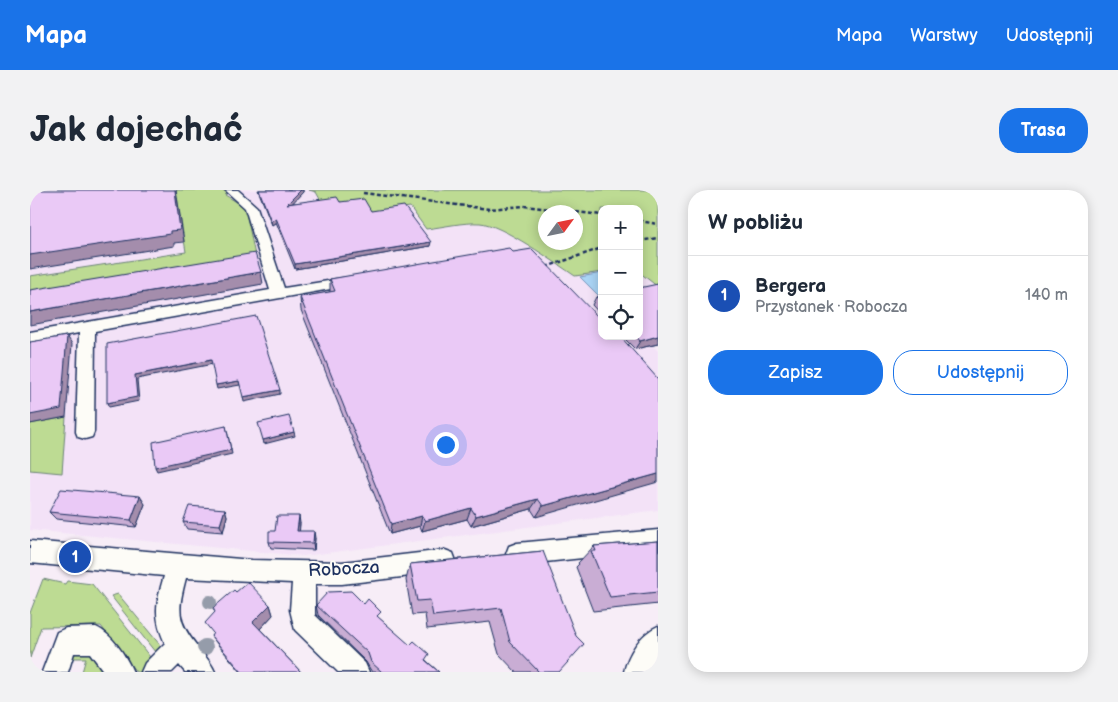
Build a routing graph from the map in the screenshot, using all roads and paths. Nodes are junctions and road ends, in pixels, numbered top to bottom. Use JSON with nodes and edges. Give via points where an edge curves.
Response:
{"nodes":[{"id":1,"x":231,"y":190,"type":"edge"},
{"id":2,"x":363,"y":193,"type":"dead end"},
{"id":3,"x":598,"y":214,"type":"edge"},
{"id":4,"x":643,"y":222,"type":"edge"},
{"id":5,"x":658,"y":224,"type":"edge"},
{"id":6,"x":658,"y":238,"type":"edge"},
{"id":7,"x":643,"y":240,"type":"edge"},
{"id":8,"x":598,"y":249,"type":"edge"},
{"id":9,"x":544,"y":267,"type":"edge"},
{"id":10,"x":365,"y":279,"type":"edge"},
{"id":11,"x":278,"y":293,"type":"junction"},
{"id":12,"x":86,"y":328,"type":"junction"},
{"id":13,"x":30,"y":337,"type":"edge"},
{"id":14,"x":85,"y":432,"type":"dead end"},
{"id":15,"x":658,"y":540,"type":"edge"},
{"id":16,"x":30,"y":552,"type":"edge"},
{"id":17,"x":497,"y":556,"type":"edge"},
{"id":18,"x":468,"y":559,"type":"edge"},
{"id":19,"x":178,"y":566,"type":"junction"},
{"id":20,"x":304,"y":571,"type":"junction"},
{"id":21,"x":658,"y":638,"type":"edge"},
{"id":22,"x":180,"y":646,"type":"junction"},
{"id":23,"x":56,"y":672,"type":"edge"},
{"id":24,"x":120,"y":672,"type":"edge"},
{"id":25,"x":154,"y":672,"type":"edge"},
{"id":26,"x":202,"y":672,"type":"edge"},
{"id":27,"x":356,"y":672,"type":"edge"},
{"id":28,"x":636,"y":672,"type":"edge"}],
"edges":[{"from":1,"to":11,"type":"lane","via":[[251,207]]},
{"from":2,"to":3,"type":"path","via":[[489,209],[524,206]]},
{"from":4,"to":5,"type":"path"},
{"from":6,"to":7,"type":"path"},
{"from":8,"to":9,"type":"path"},
{"from":10,"to":11,"type":"street"},
{"from":11,"to":12,"type":"lane"},
{"from":12,"to":13,"type":"lane"},
{"from":12,"to":14,"type":"street"},
{"from":15,"to":17,"type":"street"},
{"from":16,"to":19,"type":"street","name":"Robocza"},
{"from":18,"to":20,"type":"street","name":"Robocza","via":[[342,573]]},
{"from":19,"to":20,"type":"street","name":"Robocza"},
{"from":19,"to":22,"type":"street","via":[[167,614],[168,627]]},
{"from":20,"to":27,"type":"street","via":[[304,621]]},
{"from":21,"to":28,"type":"street"},
{"from":22,"to":25,"type":"street"},
{"from":22,"to":26,"type":"street"},
{"from":23,"to":24,"type":"street","via":[[66,641],[96,640]]}]}
